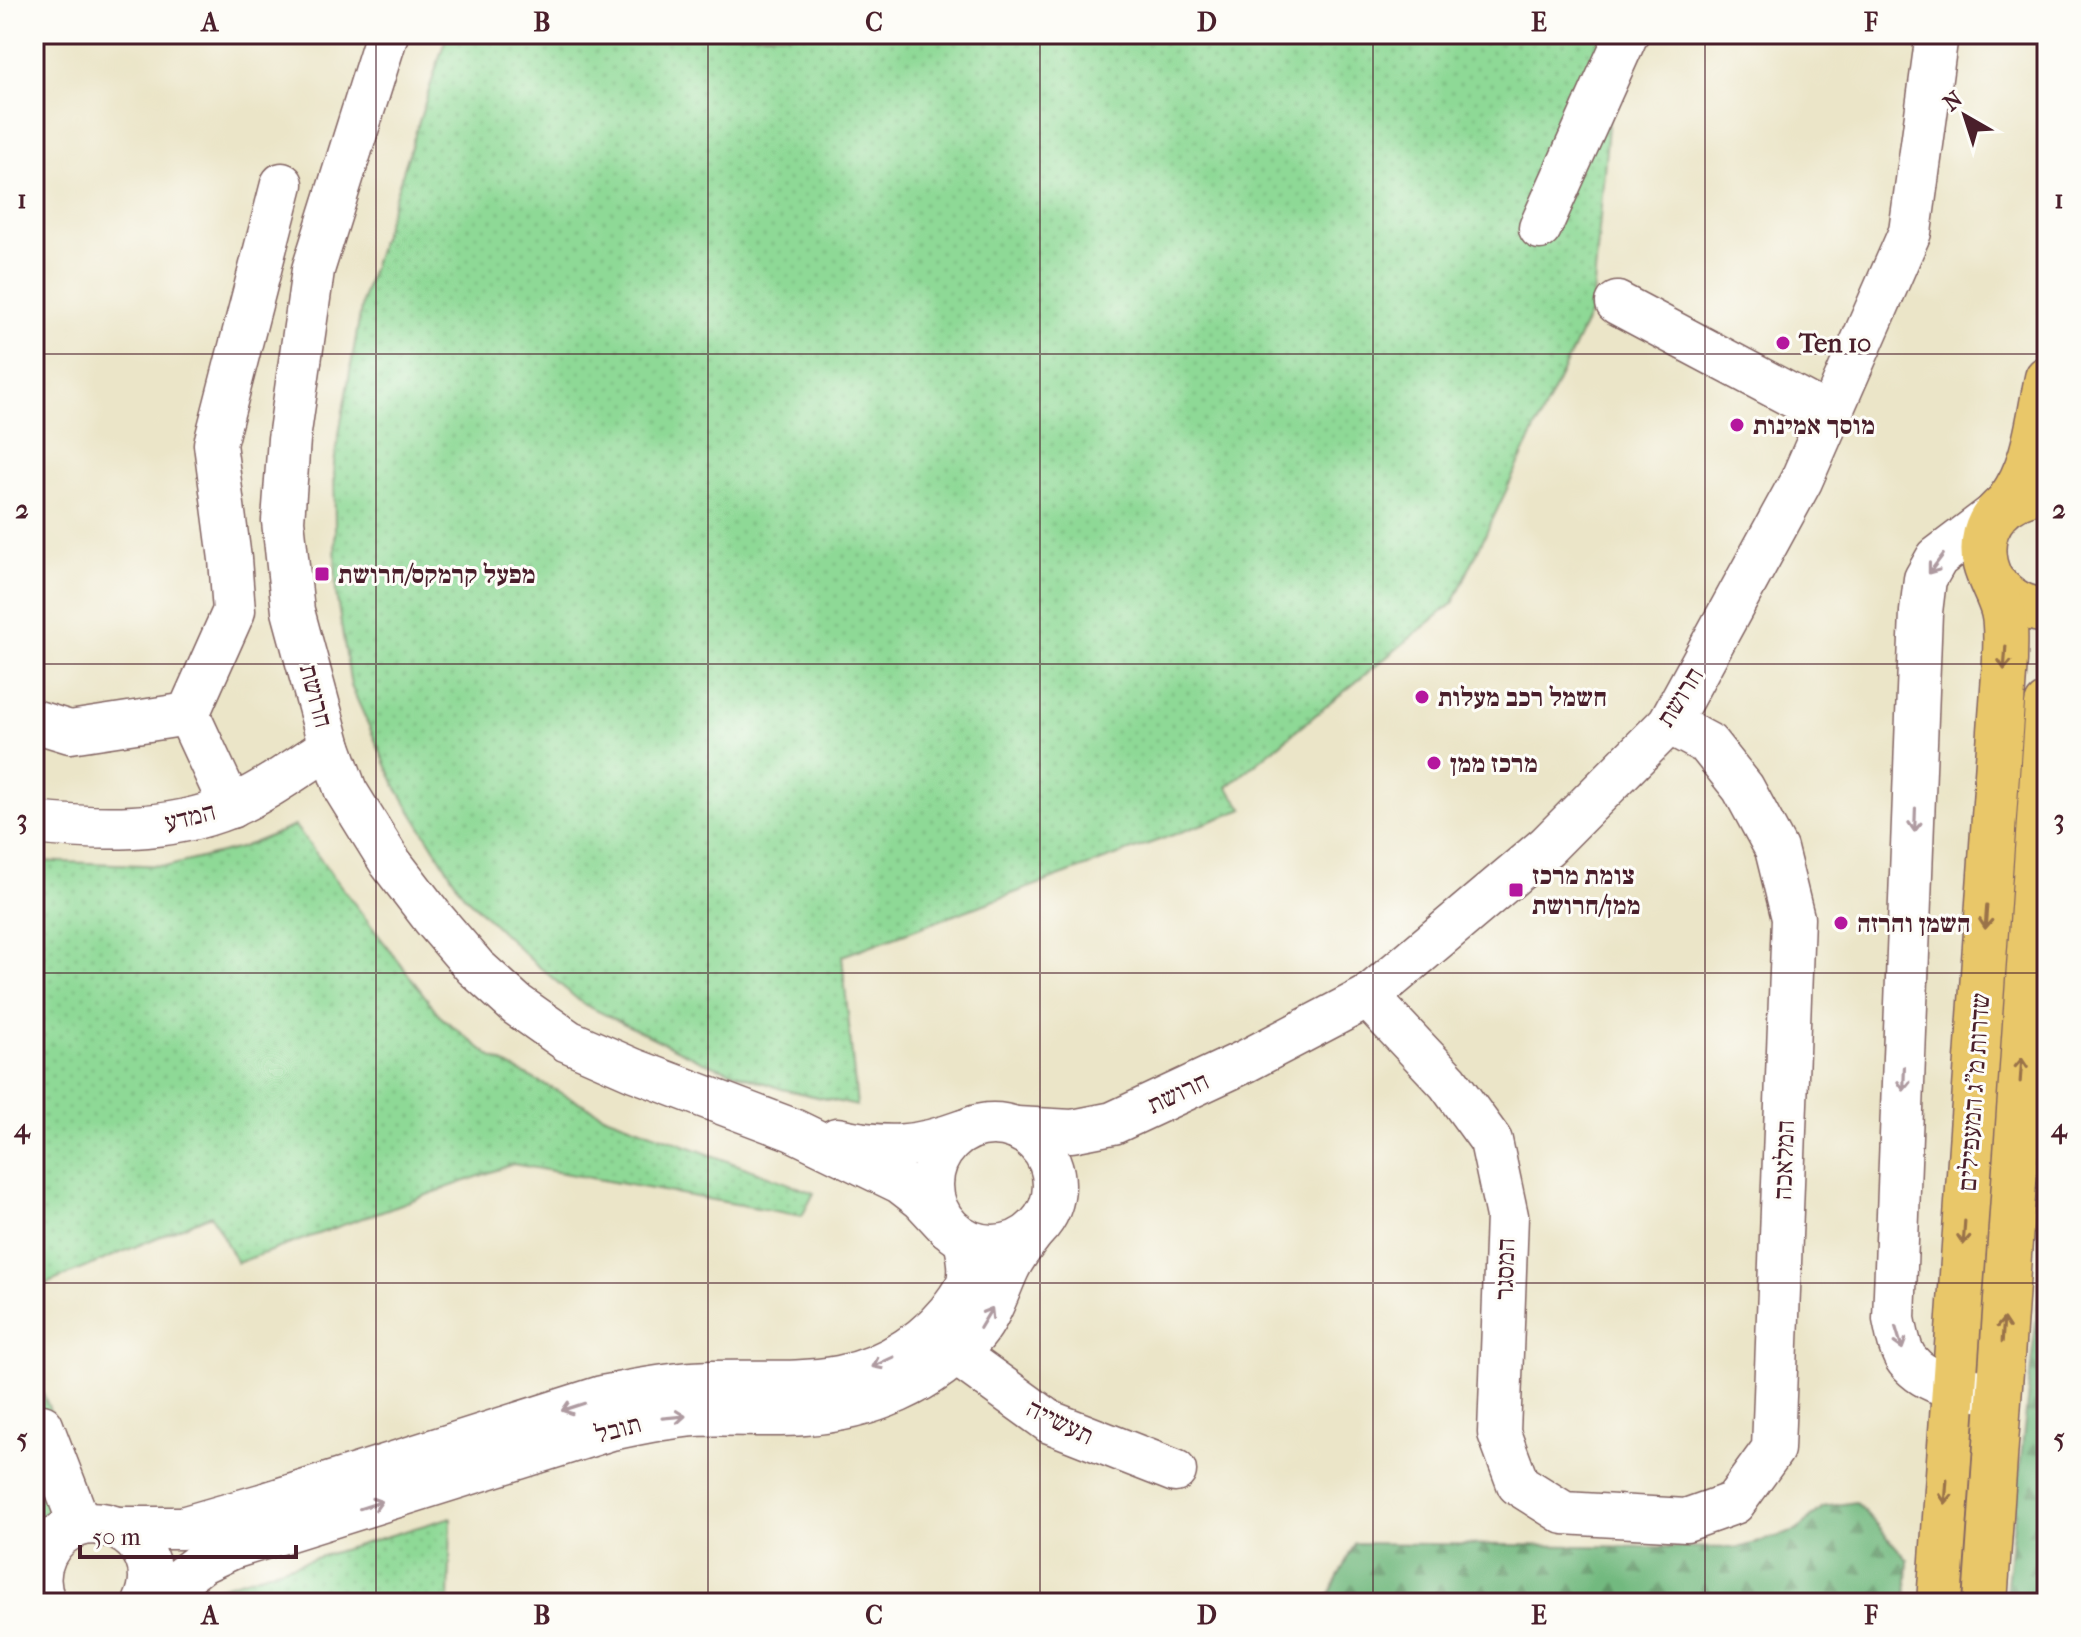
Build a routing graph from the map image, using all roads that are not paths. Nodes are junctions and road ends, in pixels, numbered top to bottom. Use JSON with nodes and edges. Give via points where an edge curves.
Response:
{"nodes":[{"id":1,"x":387,"y":34,"type":"edge"},
{"id":2,"x":1627,"y":34,"type":"edge"},
{"id":3,"x":1937,"y":34,"type":"edge"},
{"id":4,"x":282,"y":184,"type":"dead end"},
{"id":5,"x":1540,"y":228,"type":"dead end"},
{"id":6,"x":1617,"y":303,"type":"dead end"},
{"id":7,"x":2047,"y":378,"type":"edge"},
{"id":8,"x":1830,"y":416,"type":"junction"},
{"id":9,"x":2017,"y":501,"type":"edge"},
{"id":10,"x":1992,"y":582,"type":"junction"},
{"id":11,"x":2047,"y":610,"type":"edge"},
{"id":12,"x":2047,"y":705,"type":"edge"},
{"id":13,"x":188,"y":714,"type":"junction"},
{"id":14,"x":34,"y":721,"type":"edge"},
{"id":15,"x":1669,"y":723,"type":"junction"},
{"id":16,"x":330,"y":747,"type":"junction"},
{"id":17,"x":231,"y":807,"type":"junction"},
{"id":18,"x":34,"y":823,"type":"edge"},
{"id":19,"x":1368,"y":997,"type":"junction"},
{"id":20,"x":1113,"y":1123,"type":"junction"},
{"id":21,"x":1016,"y":1128,"type":"junction"},
{"id":22,"x":793,"y":1130,"type":"junction"},
{"id":23,"x":963,"y":1131,"type":"junction"},
{"id":24,"x":1044,"y":1213,"type":"junction"},
{"id":25,"x":957,"y":1234,"type":"junction"},
{"id":26,"x":956,"y":1354,"type":"junction"},
{"id":27,"x":1953,"y":1389,"type":"junction"},
{"id":28,"x":1999,"y":1392,"type":"junction"},
{"id":29,"x":42,"y":1426,"type":"dead end"},
{"id":30,"x":1175,"y":1471,"type":"dead end"},
{"id":31,"x":1610,"y":1516,"type":"joint"},
{"id":32,"x":70,"y":1540,"type":"edge"},
{"id":33,"x":45,"y":1603,"type":"edge"},
{"id":34,"x":146,"y":1603,"type":"edge"},
{"id":35,"x":1939,"y":1603,"type":"edge"},
{"id":36,"x":1985,"y":1603,"type":"edge"}],
"edges":[{"from":1,"to":16,"type":"street","name":"חרושת","via":[[313,270],[289,439],[283,521],[293,611]]},
{"from":2,"to":5,"type":"street"},
{"from":3,"to":8,"type":"street","name":"חרושת","via":[[1910,232]]},
{"from":4,"to":13,"type":"street","via":[[215,444],[234,611]]},
{"from":6,"to":8,"type":"street"},
{"from":7,"to":9,"type":"main road"},
{"from":8,"to":15,"type":"street","name":"חרושת","via":[[1801,481]]},
{"from":9,"to":10,"type":"main road","name":"שדרות מ\"ג המעפילים","via":[[1986,533],[1985,563]]},
{"from":9,"to":27,"type":"street","one_way":true,"via":[[1937,558],[1925,579],[1921,612],[1894,1319],[1907,1359]]},
{"from":10,"to":11,"type":"main road","via":[[2006,598]]},
{"from":10,"to":27,"type":"main road","name":"שדרות מ\"ג המעפילים","one_way":true,"via":[[2003,610],[2005,660]]},
{"from":28,"to":12,"type":"main road","name":"שדרות מ\"ג המעפילים","one_way":true},
{"from":13,"to":14,"type":"street","via":[[70,732]]},
{"from":13,"to":17,"type":"street"},
{"from":15,"to":19,"type":"street","name":"חרושת","via":[[1547,846]]},
{"from":15,"to":31,"type":"street","name":"המלאכה","via":[[1708,744],[1743,788],[1776,849],[1793,918],[1773,1449],[1734,1503],[1686,1520]]},
{"from":16,"to":17,"type":"street","name":"המדע"},
{"from":16,"to":22,"type":"street","name":"חרושת","via":[[346,791],[390,862],[475,967],[517,1005],[568,1041]]},
{"from":17,"to":18,"type":"street","name":"המדע","via":[[174,825]]},
{"from":19,"to":20,"type":"street","name":"חרושת"},
{"from":19,"to":31,"type":"street","name":"המסגר","via":[[1448,1082],[1491,1141],[1507,1216],[1499,1433],[1518,1484],[1564,1513]]},
{"from":20,"to":21,"type":"street","name":"חרושת","via":[[1072,1131]]},
{"from":20,"to":24,"type":"street","name":"חרושת","via":[[1067,1165]]},
{"from":21,"to":23,"type":"street","via":[[980,1125]]},
{"from":21,"to":24,"type":"street","via":[[1036,1142],[1051,1163],[1055,1180]]},
{"from":22,"to":23,"type":"street","name":"חרושת","via":[[902,1147]]},
{"from":22,"to":25,"type":"street","name":"חרושת","via":[[900,1182]]},
{"from":23,"to":25,"type":"street","via":[[938,1158],[932,1176],[938,1212]]},
{"from":24,"to":25,"type":"street","via":[[1020,1240],[1002,1246],[983,1246]]},
{"from":26,"to":24,"type":"street","name":"תובל","one_way":true,"via":[[977,1332],[1019,1249]]},
{"from":25,"to":32,"type":"street","name":"תובל","one_way":true,"via":[[969,1261],[968,1285],[934,1330],[875,1366],[841,1377],[695,1382],[602,1397],[182,1528]]},
{"from":26,"to":30,"type":"street","name":"תעשייה","via":[[1050,1422]]},
{"from":34,"to":26,"type":"street","name":"תובל","one_way":true,"via":[[202,1562],[232,1548],[611,1429],[697,1415],[848,1409],[923,1379]]},
{"from":27,"to":28,"type":"street"},
{"from":27,"to":35,"type":"main road","name":"שדרות מ\"ג המעפילים","one_way":true},
{"from":28,"to":36,"type":"main road","name":"שדרות מ\"ג המעפילים"},
{"from":29,"to":32,"type":"street"},
{"from":32,"to":33,"type":"street","via":[[41,1563]]},
{"from":32,"to":34,"type":"street","via":[[134,1539],[151,1572]]}]}
